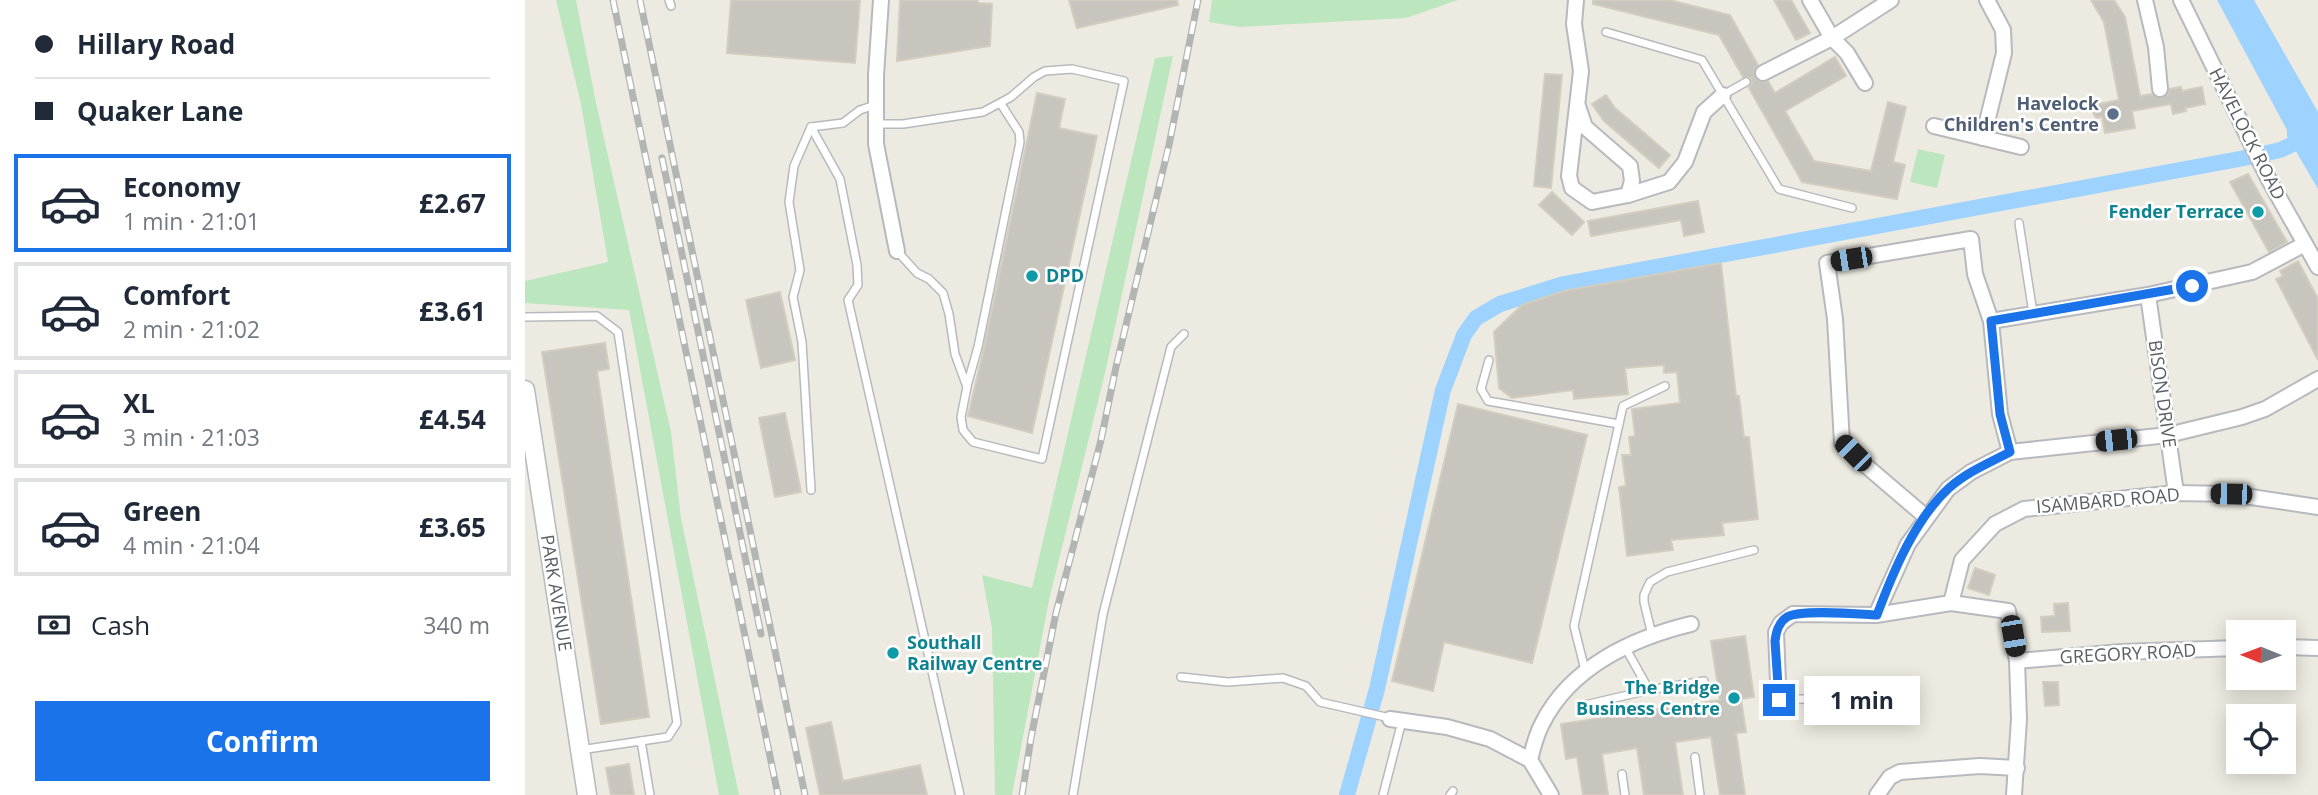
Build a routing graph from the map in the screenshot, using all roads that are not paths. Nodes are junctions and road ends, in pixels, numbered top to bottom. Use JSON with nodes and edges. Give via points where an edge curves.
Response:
{"nodes":[{"id":1,"x":881,"y":0,"type":"edge"},
{"id":2,"x":1576,"y":0,"type":"edge"},
{"id":3,"x":1809,"y":0,"type":"edge"},
{"id":4,"x":1891,"y":0,"type":"edge"},
{"id":5,"x":1987,"y":0,"type":"edge"},
{"id":6,"x":2145,"y":0,"type":"edge"},
{"id":7,"x":2181,"y":0,"type":"edge"},
{"id":8,"x":1606,"y":32,"type":"dead end"},
{"id":9,"x":1832,"y":38,"type":"junction"},
{"id":10,"x":1763,"y":72,"type":"dead end"},
{"id":11,"x":1746,"y":82,"type":"dead end"},
{"id":12,"x":1865,"y":83,"type":"dead end"},
{"id":13,"x":2160,"y":89,"type":"dead end"},
{"id":14,"x":1723,"y":95,"type":"junction"},
{"id":15,"x":875,"y":104,"type":"junction"},
{"id":16,"x":1000,"y":104,"type":"junction"},
{"id":17,"x":1578,"y":106,"type":"junction"},
{"id":18,"x":875,"y":124,"type":"junction"},
{"id":19,"x":1934,"y":126,"type":"dead end"},
{"id":20,"x":811,"y":127,"type":"junction"},
{"id":21,"x":1983,"y":138,"type":"junction"},
{"id":22,"x":2021,"y":148,"type":"dead end"},
{"id":23,"x":1630,"y":166,"type":"junction"},
{"id":24,"x":1662,"y":186,"type":"junction"},
{"id":25,"x":1627,"y":195,"type":"junction"},
{"id":26,"x":1852,"y":208,"type":"dead end"},
{"id":27,"x":2019,"y":223,"type":"dead end"},
{"id":28,"x":2305,"y":244,"type":"junction"},
{"id":29,"x":897,"y":251,"type":"joint"},
{"id":30,"x":2318,"y":267,"type":"edge"},
{"id":31,"x":2148,"y":295,"type":"junction"},
{"id":32,"x":2033,"y":314,"type":"junction"},
{"id":33,"x":525,"y":317,"type":"edge"},
{"id":34,"x":1991,"y":321,"type":"junction"},
{"id":35,"x":1184,"y":334,"type":"dead end"},
{"id":36,"x":1489,"y":360,"type":"dead end"},
{"id":37,"x":2318,"y":379,"type":"edge"},
{"id":38,"x":1665,"y":386,"type":"dead end"},
{"id":39,"x":967,"y":387,"type":"junction"},
{"id":40,"x":525,"y":390,"type":"edge"},
{"id":41,"x":1619,"y":424,"type":"junction"},
{"id":42,"x":2168,"y":435,"type":"junction"},
{"id":43,"x":2010,"y":452,"type":"junction"},
{"id":44,"x":811,"y":490,"type":"dead end"},
{"id":45,"x":2176,"y":493,"type":"junction"},
{"id":46,"x":2318,"y":507,"type":"edge"},
{"id":47,"x":1926,"y":517,"type":"junction"},
{"id":48,"x":1754,"y":550,"type":"dead end"},
{"id":49,"x":1951,"y":603,"type":"junction"},
{"id":50,"x":1877,"y":615,"type":"junction"},
{"id":51,"x":1691,"y":624,"type":"dead end"},
{"id":52,"x":1651,"y":635,"type":"junction"},
{"id":53,"x":1625,"y":646,"type":"junction"},
{"id":54,"x":2296,"y":647,"type":"edge"},
{"id":55,"x":2226,"y":648,"type":"edge"},
{"id":56,"x":2318,"y":648,"type":"edge"},
{"id":57,"x":2017,"y":661,"type":"junction"},
{"id":58,"x":1585,"y":670,"type":"junction"},
{"id":59,"x":1181,"y":677,"type":"dead end"},
{"id":60,"x":1704,"y":681,"type":"dead end"},
{"id":61,"x":1649,"y":690,"type":"junction"},
{"id":62,"x":1827,"y":698,"type":"dead end"},
{"id":63,"x":1779,"y":704,"type":"joint"},
{"id":64,"x":1584,"y":705,"type":"dead end"},
{"id":65,"x":1396,"y":720,"type":"junction"},
{"id":66,"x":641,"y":741,"type":"junction"},
{"id":67,"x":580,"y":750,"type":"junction"},
{"id":68,"x":1695,"y":757,"type":"dead end"},
{"id":69,"x":1529,"y":760,"type":"junction"},
{"id":70,"x":2017,"y":768,"type":"junction"},
{"id":71,"x":1622,"y":774,"type":"dead end"},
{"id":72,"x":587,"y":795,"type":"edge"},
{"id":73,"x":650,"y":795,"type":"edge"},
{"id":74,"x":960,"y":795,"type":"edge"},
{"id":75,"x":1073,"y":795,"type":"edge"},
{"id":76,"x":1383,"y":795,"type":"edge"},
{"id":77,"x":1551,"y":795,"type":"edge"},
{"id":78,"x":1625,"y":795,"type":"edge"},
{"id":79,"x":1700,"y":795,"type":"edge"},
{"id":80,"x":1877,"y":795,"type":"edge"},
{"id":81,"x":2014,"y":795,"type":"edge"}],
"edges":[{"from":1,"to":15,"type":"street"},
{"from":2,"to":17,"type":"street","via":[[1574,24],[1581,71]]},
{"from":3,"to":9,"type":"street"},
{"from":4,"to":9,"type":"street"},
{"from":5,"to":21,"type":"street","via":[[2003,30],[2004,54]]},
{"from":6,"to":13,"type":"street"},
{"from":7,"to":28,"type":"street","name":"HAVELOCK ROAD"},
{"from":8,"to":14,"type":"lane","via":[[1702,60]]},
{"from":9,"to":10,"type":"street"},
{"from":9,"to":12,"type":"street"},
{"from":11,"to":14,"type":"lane"},
{"from":14,"to":24,"type":"street","via":[[1704,112],[1685,162]]},
{"from":14,"to":26,"type":"lane","via":[[1779,189]]},
{"from":15,"to":18,"type":"street"},
{"from":15,"to":20,"type":"lane","via":[[843,123]]},
{"from":16,"to":18,"type":"lane","via":[[983,112]]},
{"from":16,"to":39,"type":"lane","via":[[1019,132],[1020,142]]},
{"from":16,"to":39,"type":"lane","via":[[1045,71],[1072,69],[1124,81],[1042,458],[973,442],[963,430],[961,417]]},
{"from":17,"to":23,"type":"street","via":[[1585,127]]},
{"from":17,"to":25,"type":"street","via":[[1572,188],[1592,202]]},
{"from":18,"to":29,"type":"street"},
{"from":19,"to":21,"type":"street"},
{"from":20,"to":44,"type":"lane","via":[[794,166],[789,202],[800,270],[793,297],[804,366]]},
{"from":20,"to":74,"type":"lane","via":[[840,179],[857,265],[858,285],[848,300]]},
{"from":21,"to":22,"type":"street"},
{"from":23,"to":24,"type":"street","via":[[1647,181]]},
{"from":23,"to":25,"type":"street","via":[[1632,181]]},
{"from":24,"to":25,"type":"street"},
{"from":27,"to":32,"type":"lane"},
{"from":28,"to":30,"type":"street","name":"HAVELOCK ROAD"},
{"from":28,"to":31,"type":"street","via":[[2252,272]]},
{"from":29,"to":39,"type":"lane","via":[[943,293]]},
{"from":31,"to":32,"type":"street"},
{"from":31,"to":42,"type":"street","name":"BISON DRIVE"},
{"from":32,"to":34,"type":"street"},
{"from":33,"to":66,"type":"lane","via":[[597,316],[618,332],[677,723],[668,737]]},
{"from":34,"to":43,"type":"street","via":[[2000,414]]},
{"from":34,"to":47,"type":"street","via":[[1975,274],[1971,239],[1828,268],[1842,443]]},
{"from":35,"to":75,"type":"lane","via":[[1171,347],[1103,614]]},
{"from":36,"to":41,"type":"lane","via":[[1481,389],[1488,401]]},
{"from":37,"to":42,"type":"street","via":[[2265,409]]},
{"from":38,"to":41,"type":"lane","via":[[1623,405]]},
{"from":40,"to":67,"type":"street","name":"PARK AVENUE"},
{"from":41,"to":58,"type":"lane","via":[[1574,625]]},
{"from":42,"to":43,"type":"street"},
{"from":42,"to":45,"type":"street","name":"BISON DRIVE"},
{"from":43,"to":47,"type":"street","via":[[1948,489]]},
{"from":45,"to":46,"type":"street","name":"ISAMBARD ROAD","via":[[2231,494]]},
{"from":45,"to":49,"type":"street","name":"ISAMBARD ROAD","via":[[2024,509],[1995,524],[1962,560]]},
{"from":47,"to":50,"type":"street","via":[[1907,544]]},
{"from":48,"to":52,"type":"lane","via":[[1667,572],[1650,582],[1644,603]]},
{"from":49,"to":50,"type":"street"},
{"from":49,"to":57,"type":"street","via":[[2008,611]]},
{"from":50,"to":63,"type":"street","via":[[1786,618],[1775,641]]},
{"from":51,"to":52,"type":"street"},
{"from":52,"to":53,"type":"street"},
{"from":53,"to":58,"type":"street"},
{"from":53,"to":61,"type":"lane"},
{"from":54,"to":56,"type":"street"},
{"from":55,"to":57,"type":"street","name":"GREGORY ROAD"},
{"from":57,"to":70,"type":"street"},
{"from":58,"to":69,"type":"street","via":[[1542,723]]},
{"from":59,"to":65,"type":"lane","via":[[1228,682],[1283,678],[1306,687],[1320,702]]},
{"from":60,"to":61,"type":"lane"},
{"from":61,"to":64,"type":"lane"},
{"from":62,"to":63,"type":"lane"},
{"from":65,"to":69,"type":"street","via":[[1490,739]]},
{"from":65,"to":76,"type":"lane"},
{"from":66,"to":67,"type":"lane"},
{"from":66,"to":73,"type":"lane"},
{"from":67,"to":72,"type":"street","name":"PARK AVENUE"},
{"from":68,"to":79,"type":"lane"},
{"from":69,"to":77,"type":"street"},
{"from":70,"to":80,"type":"street","via":[[1900,772],[1890,777]]},
{"from":70,"to":81,"type":"street"},
{"from":71,"to":78,"type":"lane"}]}
